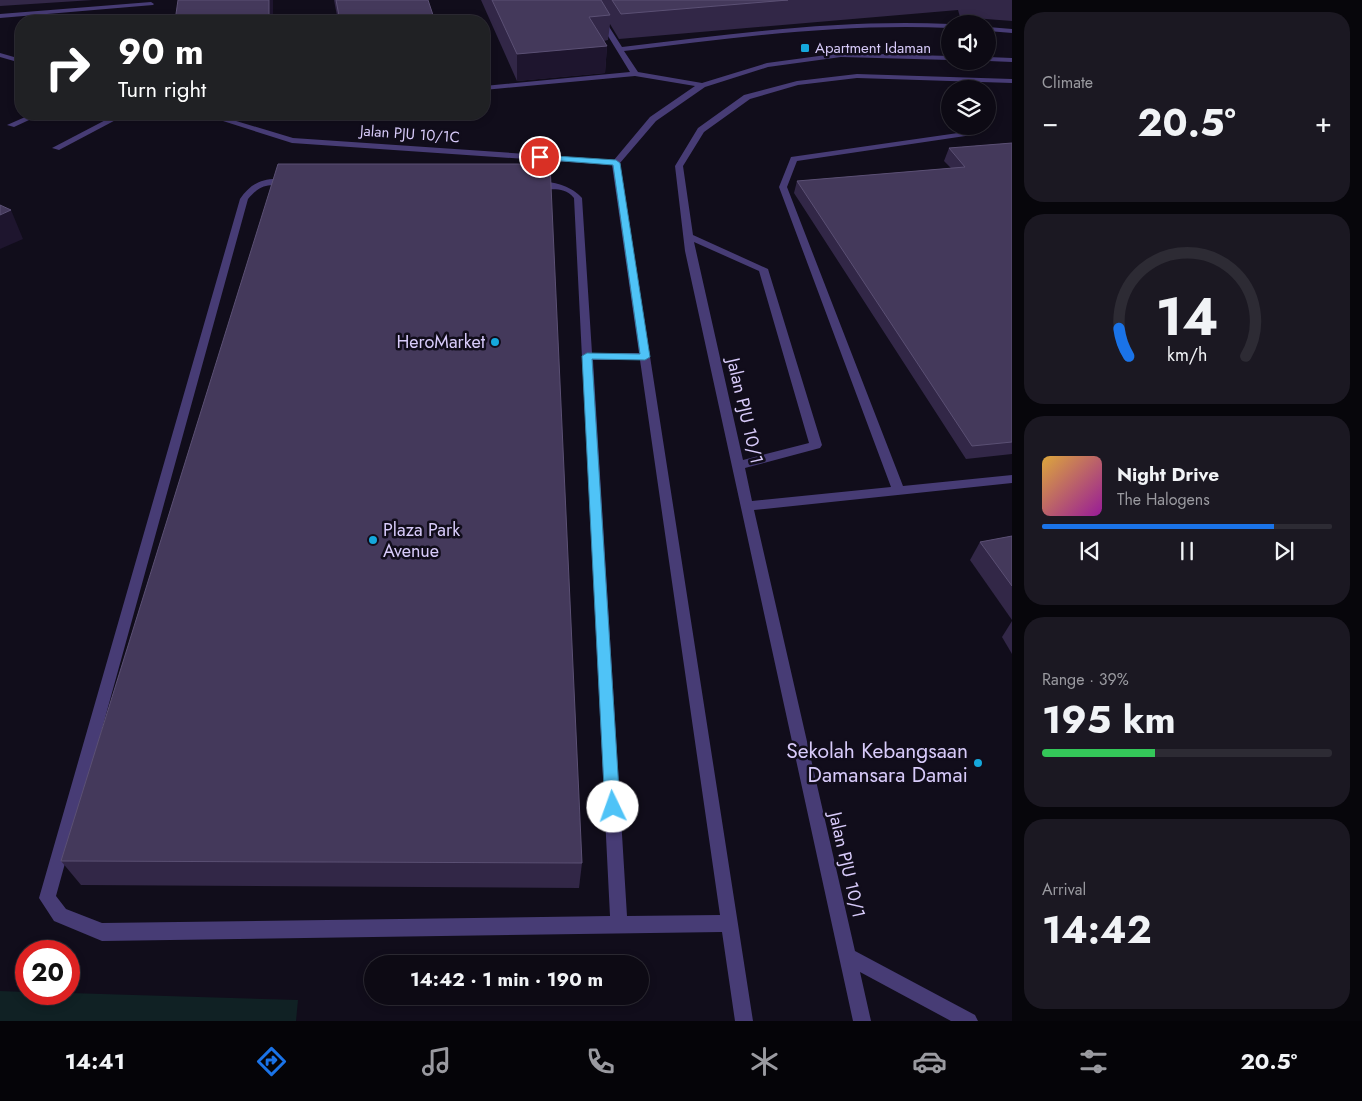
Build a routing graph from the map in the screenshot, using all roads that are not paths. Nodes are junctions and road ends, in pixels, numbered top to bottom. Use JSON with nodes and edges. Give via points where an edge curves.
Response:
{"nodes":[{"id":1,"x":589,"y":0,"type":"edge"},
{"id":2,"x":151,"y":4,"type":"dead end"},
{"id":3,"x":9,"y":15,"type":"junction"},
{"id":4,"x":0,"y":16,"type":"edge"},
{"id":5,"x":15,"y":17,"type":"edge"},
{"id":6,"x":941,"y":26,"type":"edge"},
{"id":7,"x":996,"y":30,"type":"edge"},
{"id":8,"x":1012,"y":31,"type":"edge"},
{"id":9,"x":620,"y":49,"type":"junction"},
{"id":10,"x":0,"y":55,"type":"edge"},
{"id":11,"x":941,"y":58,"type":"edge"},
{"id":12,"x":15,"y":59,"type":"edge"},
{"id":13,"x":996,"y":59,"type":"edge"},
{"id":14,"x":1012,"y":60,"type":"edge"},
{"id":15,"x":635,"y":74,"type":"junction"},
{"id":16,"x":1012,"y":81,"type":"edge"},
{"id":17,"x":702,"y":85,"type":"junction"},
{"id":18,"x":490,"y":88,"type":"edge"},
{"id":19,"x":23,"y":120,"type":"edge"},
{"id":20,"x":111,"y":120,"type":"edge"},
{"id":21,"x":225,"y":120,"type":"edge"},
{"id":22,"x":11,"y":125,"type":"dead end"},
{"id":23,"x":958,"y":135,"type":"edge"},
{"id":24,"x":56,"y":148,"type":"dead end"},
{"id":25,"x":616,"y":163,"type":"junction"},
{"id":26,"x":304,"y":182,"type":"edge"},
{"id":27,"x":519,"y":186,"type":"edge"},
{"id":28,"x":688,"y":236,"type":"junction"},
{"id":29,"x":587,"y":356,"type":"junction"},
{"id":30,"x":645,"y":357,"type":"junction"},
{"id":31,"x":738,"y":466,"type":"junction"},
{"id":32,"x":1012,"y":479,"type":"edge"},
{"id":33,"x":899,"y":490,"type":"junction"},
{"id":34,"x":748,"y":506,"type":"junction"},
{"id":35,"x":729,"y":923,"type":"junction"},
{"id":36,"x":619,"y":924,"type":"junction"},
{"id":37,"x":849,"y":957,"type":"junction"},
{"id":38,"x":744,"y":1021,"type":"edge"},
{"id":39,"x":862,"y":1021,"type":"edge"},
{"id":40,"x":969,"y":1021,"type":"edge"}],
"edges":[{"from":1,"to":9,"type":"street"},
{"from":2,"to":3,"type":"street"},
{"from":3,"to":4,"type":"street"},
{"from":3,"to":5,"type":"street"},
{"from":6,"to":9,"type":"street","via":[[892,23],[834,26]]},
{"from":7,"to":8,"type":"street"},
{"from":9,"to":15,"type":"street"},
{"from":10,"to":12,"type":"street"},
{"from":11,"to":17,"type":"street","via":[[841,55],[767,65]]},
{"from":13,"to":14,"type":"street"},
{"from":15,"to":17,"type":"street"},
{"from":15,"to":18,"type":"street"},
{"from":16,"to":28,"type":"street","name":"Jalan PJU 10/1","via":[[857,76],[797,83],[747,97],[702,130],[679,166]]},
{"from":17,"to":25,"type":"street","via":[[653,120]]},
{"from":19,"to":22,"type":"street"},
{"from":20,"to":24,"type":"street"},
{"from":21,"to":25,"type":"street","name":"Jalan PJU 10/1C","via":[[292,140]]},
{"from":23,"to":33,"type":"street","via":[[794,159],[783,187]]},
{"from":25,"to":30,"type":"street"},
{"from":26,"to":36,"type":"street","via":[[265,182],[253,187],[244,199],[47,898],[60,915],[102,932]]},
{"from":27,"to":29,"type":"street","via":[[566,188],[578,198]]},
{"from":28,"to":31,"type":"street","name":"Jalan PJU 10/1"},
{"from":28,"to":31,"type":"street","via":[[762,269],[816,445]]},
{"from":29,"to":30,"type":"street"},
{"from":29,"to":36,"type":"street"},
{"from":30,"to":35,"type":"street"},
{"from":31,"to":34,"type":"street","name":"Jalan PJU 10/1"},
{"from":32,"to":33,"type":"street"},
{"from":33,"to":34,"type":"street"},
{"from":34,"to":37,"type":"street","name":"Jalan PJU 10/1"},
{"from":35,"to":36,"type":"street"},
{"from":35,"to":38,"type":"street"},
{"from":37,"to":39,"type":"street","name":"Jalan PJU 10/1"},
{"from":37,"to":40,"type":"street"}]}
